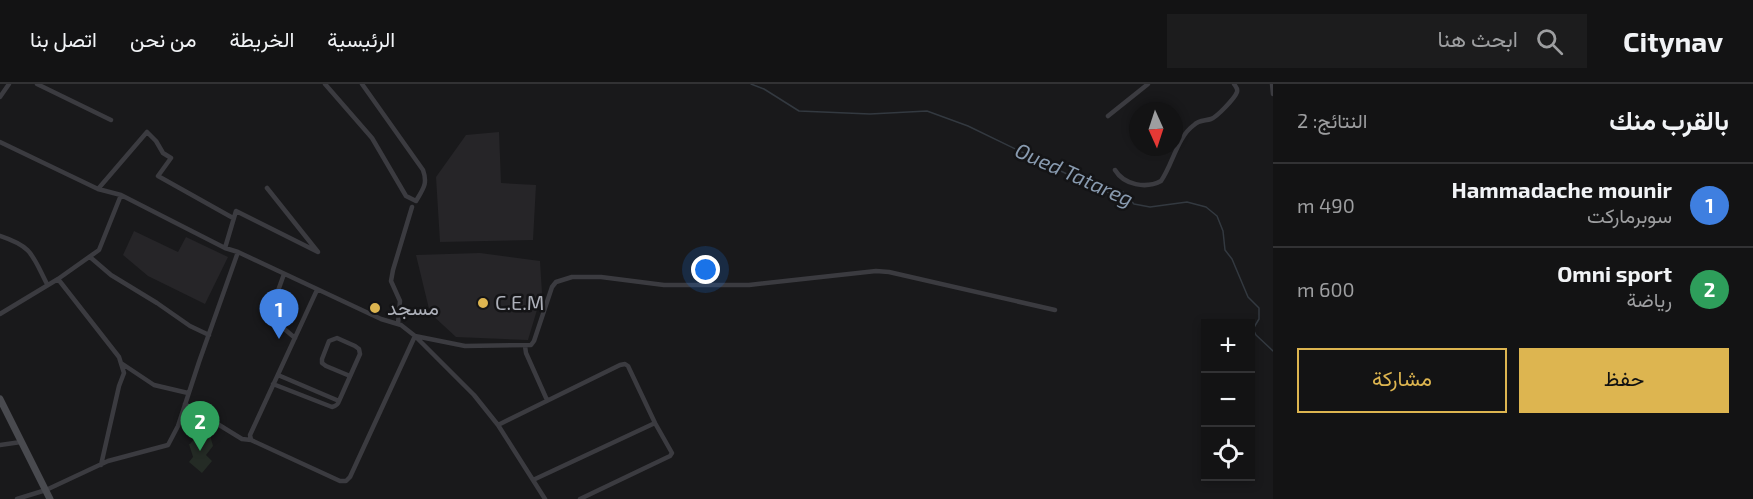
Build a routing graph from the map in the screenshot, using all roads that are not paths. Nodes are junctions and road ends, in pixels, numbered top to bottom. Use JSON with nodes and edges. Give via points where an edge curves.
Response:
{"nodes":[{"id":1,"x":9,"y":84,"type":"edge"},
{"id":2,"x":37,"y":84,"type":"edge"},
{"id":3,"x":325,"y":84,"type":"edge"},
{"id":4,"x":362,"y":84,"type":"edge"},
{"id":5,"x":1148,"y":84,"type":"edge"},
{"id":6,"x":1234,"y":84,"type":"edge"},
{"id":7,"x":1272,"y":84,"type":"edge"},
{"id":8,"x":1273,"y":94,"type":"edge"},
{"id":9,"x":0,"y":97,"type":"edge"},
{"id":10,"x":1108,"y":116,"type":"dead end"},
{"id":11,"x":111,"y":120,"type":"dead end"},
{"id":12,"x":0,"y":142,"type":"edge"},
{"id":13,"x":1115,"y":170,"type":"dead end"},
{"id":14,"x":267,"y":188,"type":"dead end"},
{"id":15,"x":98,"y":189,"type":"junction"},
{"id":16,"x":122,"y":195,"type":"junction"},
{"id":17,"x":412,"y":207,"type":"dead end"},
{"id":18,"x":233,"y":218,"type":"junction"},
{"id":19,"x":0,"y":236,"type":"edge"},
{"id":20,"x":225,"y":248,"type":"junction"},
{"id":21,"x":238,"y":252,"type":"junction"},
{"id":22,"x":90,"y":257,"type":"junction"},
{"id":23,"x":284,"y":274,"type":"junction"},
{"id":24,"x":58,"y":279,"type":"junction"},
{"id":25,"x":47,"y":284,"type":"junction"},
{"id":26,"x":317,"y":290,"type":"junction"},
{"id":27,"x":1055,"y":310,"type":"dead end"},
{"id":28,"x":0,"y":314,"type":"edge"},
{"id":29,"x":398,"y":324,"type":"junction"},
{"id":30,"x":209,"y":335,"type":"junction"},
{"id":31,"x":416,"y":336,"type":"junction"},
{"id":32,"x":295,"y":338,"type":"junction"},
{"id":33,"x":525,"y":346,"type":"junction"},
{"id":34,"x":121,"y":363,"type":"junction"},
{"id":35,"x":278,"y":375,"type":"junction"},
{"id":36,"x":350,"y":376,"type":"junction"},
{"id":37,"x":273,"y":384,"type":"junction"},
{"id":38,"x":188,"y":393,"type":"junction"},
{"id":39,"x":0,"y":399,"type":"edge"},
{"id":40,"x":548,"y":400,"type":"junction"},
{"id":41,"x":339,"y":401,"type":"junction"},
{"id":42,"x":185,"y":404,"type":"junction"},
{"id":43,"x":655,"y":423,"type":"junction"},
{"id":44,"x":498,"y":425,"type":"junction"},
{"id":45,"x":251,"y":440,"type":"junction"},
{"id":46,"x":21,"y":442,"type":"junction"},
{"id":47,"x":0,"y":445,"type":"edge"},
{"id":48,"x":101,"y":465,"type":"junction"},
{"id":49,"x":533,"y":480,"type":"junction"},
{"id":50,"x":46,"y":490,"type":"junction"},
{"id":51,"x":17,"y":499,"type":"edge"},
{"id":52,"x":50,"y":499,"type":"edge"},
{"id":53,"x":545,"y":499,"type":"edge"},
{"id":54,"x":580,"y":499,"type":"edge"}],
"edges":[{"from":1,"to":9,"type":"street"},
{"from":2,"to":11,"type":"street"},
{"from":3,"to":4,"type":"street","via":[[372,138],[406,196],[416,201],[426,179],[423,170]]},
{"from":5,"to":10,"type":"street"},
{"from":6,"to":13,"type":"street","via":[[1237,92],[1223,110],[1214,118],[1193,125],[1185,135],[1161,181],[1130,183]]},
{"from":7,"to":8,"type":"street"},
{"from":12,"to":15,"type":"street"},
{"from":14,"to":18,"type":"street","via":[[318,252],[236,210]]},
{"from":15,"to":16,"type":"street"},
{"from":15,"to":18,"type":"street","via":[[147,132],[171,158],[158,177]]},
{"from":16,"to":20,"type":"street"},
{"from":16,"to":22,"type":"street","via":[[99,250]]},
{"from":17,"to":29,"type":"street","via":[[391,281],[400,301]]},
{"from":18,"to":20,"type":"street"},
{"from":19,"to":25,"type":"street","via":[[31,252]]},
{"from":20,"to":21,"type":"street"},
{"from":21,"to":23,"type":"street"},
{"from":21,"to":30,"type":"street"},
{"from":22,"to":24,"type":"street"},
{"from":22,"to":30,"type":"street","via":[[111,275]]},
{"from":23,"to":26,"type":"street"},
{"from":23,"to":32,"type":"street","via":[[269,316]]},
{"from":24,"to":25,"type":"street"},
{"from":24,"to":34,"type":"street"},
{"from":25,"to":28,"type":"street"},
{"from":26,"to":29,"type":"street"},
{"from":26,"to":32,"type":"street"},
{"from":27,"to":33,"type":"street","via":[[876,271],[749,285],[664,285],[572,277],[552,287],[534,341]]},
{"from":29,"to":31,"type":"street"},
{"from":30,"to":38,"type":"street"},
{"from":31,"to":33,"type":"street","via":[[465,346]]},
{"from":31,"to":44,"type":"street"},
{"from":31,"to":45,"type":"street","via":[[346,481]]},
{"from":32,"to":35,"type":"street"},
{"from":33,"to":40,"type":"street"},
{"from":34,"to":38,"type":"street","via":[[154,385]]},
{"from":34,"to":48,"type":"street","via":[[124,373]]},
{"from":35,"to":37,"type":"street"},
{"from":35,"to":41,"type":"street"},
{"from":36,"to":36,"type":"street","via":[[359,349],[332,339],[322,363]]},
{"from":36,"to":41,"type":"street"},
{"from":37,"to":41,"type":"street","via":[[332,407]]},
{"from":37,"to":45,"type":"street"},
{"from":38,"to":42,"type":"street"},
{"from":39,"to":46,"type":"main road"},
{"from":40,"to":43,"type":"street","via":[[625,364]]},
{"from":40,"to":44,"type":"street"},
{"from":42,"to":45,"type":"street","via":[[242,439]]},
{"from":42,"to":48,"type":"street","via":[[168,445]]},
{"from":43,"to":49,"type":"street"},
{"from":43,"to":54,"type":"street","via":[[671,450],[670,456]]},
{"from":44,"to":49,"type":"street"},
{"from":46,"to":47,"type":"street"},
{"from":46,"to":50,"type":"main road"},
{"from":48,"to":50,"type":"street"},
{"from":49,"to":53,"type":"street"},
{"from":50,"to":51,"type":"street"},
{"from":50,"to":52,"type":"main road"}]}
